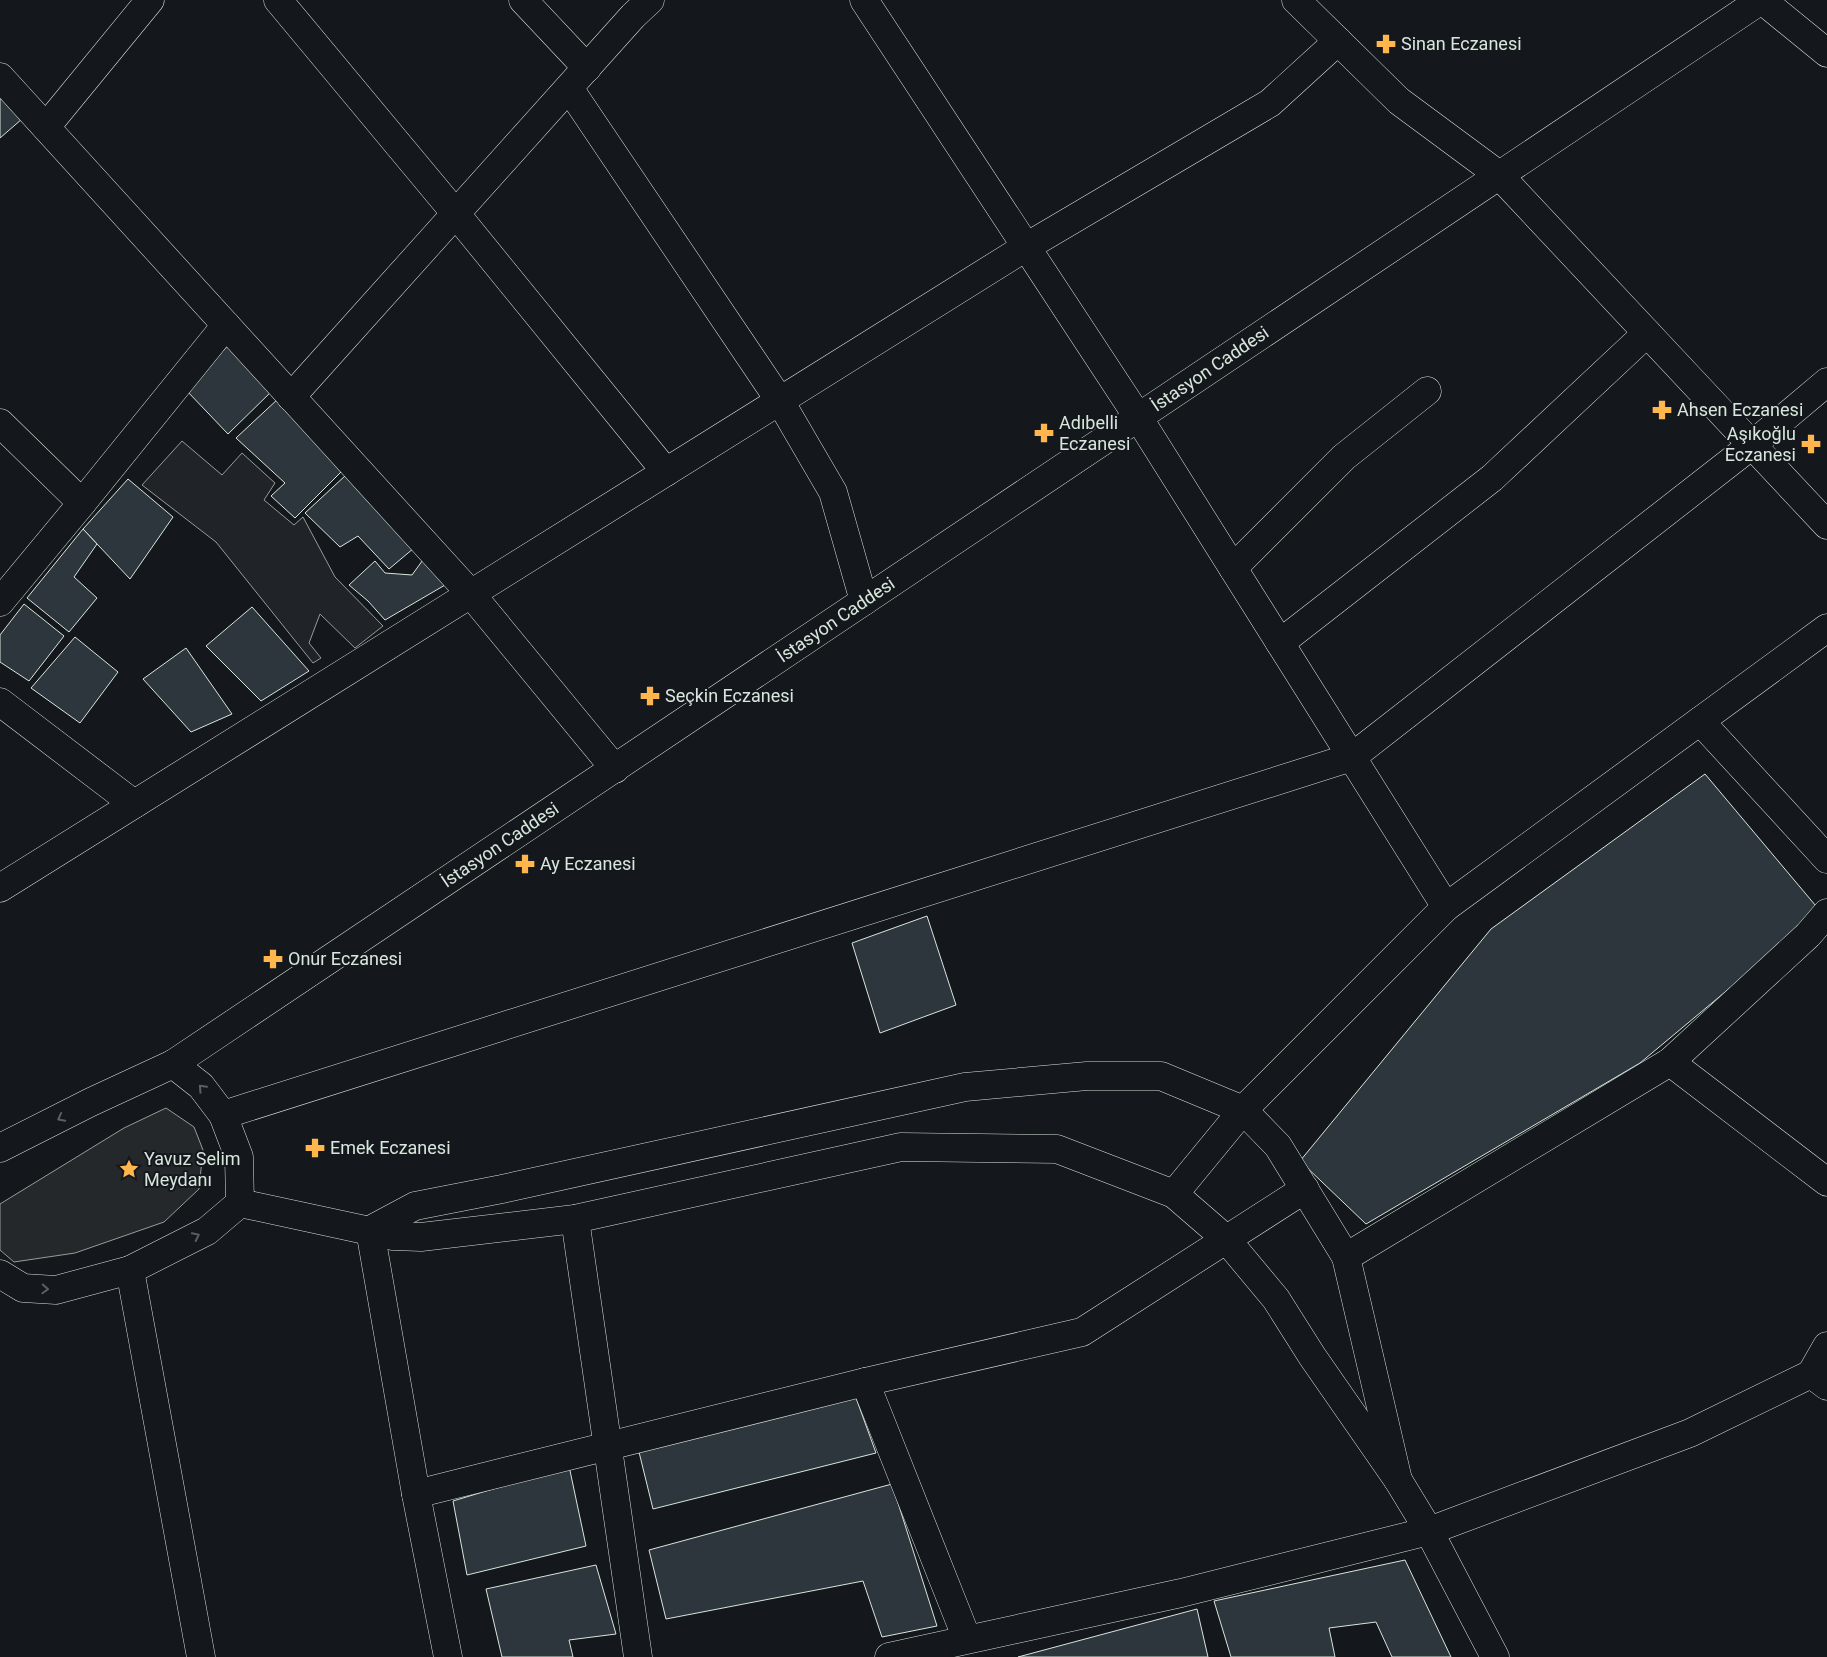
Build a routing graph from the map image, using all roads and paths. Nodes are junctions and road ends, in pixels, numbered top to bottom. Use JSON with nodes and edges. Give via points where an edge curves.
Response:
{"nodes":[{"id":1,"x":150,"y":0,"type":"edge"},
{"id":2,"x":278,"y":0,"type":"edge"},
{"id":3,"x":523,"y":0,"type":"edge"},
{"id":4,"x":650,"y":0,"type":"edge"},
{"id":5,"x":864,"y":0,"type":"edge"},
{"id":6,"x":1296,"y":0,"type":"edge"},
{"id":7,"x":1761,"y":0,"type":"edge"},
{"id":8,"x":1338,"y":41,"type":"junction"},
{"id":9,"x":1827,"y":53,"type":"edge"},
{"id":10,"x":587,"y":68,"type":"junction"},
{"id":11,"x":0,"y":77,"type":"edge"},
{"id":12,"x":569,"y":88,"type":"junction"},
{"id":13,"x":46,"y":127,"type":"junction"},
{"id":14,"x":1499,"y":175,"type":"junction"},
{"id":15,"x":456,"y":214,"type":"junction"},
{"id":16,"x":1026,"y":247,"type":"junction"},
{"id":17,"x":226,"y":325,"type":"junction"},
{"id":18,"x":1647,"y":333,"type":"junction"},
{"id":19,"x":1827,"y":382,"type":"edge"},
{"id":20,"x":1427,"y":391,"type":"dead end"},
{"id":21,"x":291,"y":396,"type":"junction"},
{"id":22,"x":780,"y":401,"type":"junction"},
{"id":23,"x":1138,"y":417,"type":"junction"},
{"id":24,"x":0,"y":423,"type":"edge"},
{"id":25,"x":1752,"y":445,"type":"junction"},
{"id":26,"x":666,"y":472,"type":"junction"},
{"id":27,"x":82,"y":504,"type":"junction"},
{"id":28,"x":1827,"y":525,"type":"edge"},
{"id":29,"x":1233,"y":568,"type":"junction"},
{"id":30,"x":471,"y":594,"type":"junction"},
{"id":31,"x":864,"y":601,"type":"junction"},
{"id":32,"x":0,"y":602,"type":"edge"},
{"id":33,"x":1827,"y":628,"type":"edge"},
{"id":34,"x":1280,"y":643,"type":"junction"},
{"id":35,"x":0,"y":702,"type":"edge"},
{"id":36,"x":1700,"y":721,"type":"junction"},
{"id":37,"x":1352,"y":757,"type":"junction"},
{"id":38,"x":615,"y":769,"type":"junction"},
{"id":39,"x":134,"y":804,"type":"junction"},
{"id":40,"x":1827,"y":859,"type":"edge"},
{"id":41,"x":0,"y":888,"type":"edge"},
{"id":42,"x":1446,"y":907,"type":"junction"},
{"id":43,"x":1827,"y":912,"type":"edge"},
{"id":44,"x":1670,"y":1062,"type":"junction"},
{"id":45,"x":173,"y":1064,"type":"junction"},
{"id":46,"x":1243,"y":1110,"type":"junction"},
{"id":47,"x":223,"y":1115,"type":"junction"},
{"id":48,"x":0,"y":1148,"type":"edge"},
{"id":49,"x":1827,"y":1182,"type":"edge"},
{"id":50,"x":1305,"y":1189,"type":"junction"},
{"id":51,"x":1174,"y":1194,"type":"junction"},
{"id":52,"x":240,"y":1202,"type":"junction"},
{"id":53,"x":575,"y":1219,"type":"junction"},
{"id":54,"x":370,"y":1230,"type":"junction"},
{"id":55,"x":1226,"y":1239,"type":"junction"},
{"id":56,"x":1346,"y":1257,"type":"junction"},
{"id":57,"x":130,"y":1270,"type":"junction"},
{"id":58,"x":0,"y":1274,"type":"edge"},
{"id":59,"x":1827,"y":1346,"type":"edge"},
{"id":60,"x":1819,"y":1380,"type":"edge"},
{"id":61,"x":866,"y":1382,"type":"junction"},
{"id":62,"x":607,"y":1447,"type":"junction"},
{"id":63,"x":1398,"y":1480,"type":"junction"},
{"id":64,"x":416,"y":1494,"type":"junction"},
{"id":65,"x":1429,"y":1531,"type":"junction"},
{"id":66,"x":968,"y":1639,"type":"junction"},
{"id":67,"x":201,"y":1657,"type":"edge"},
{"id":68,"x":448,"y":1657,"type":"edge"},
{"id":69,"x":638,"y":1657,"type":"edge"},
{"id":70,"x":889,"y":1657,"type":"edge"},
{"id":71,"x":1494,"y":1657,"type":"edge"}],
"edges":[{"from":1,"to":13,"type":"street"},
{"from":2,"to":15,"type":"street"},
{"from":3,"to":10,"type":"street"},
{"from":4,"to":10,"type":"street"},
{"from":5,"to":16,"type":"street"},
{"from":6,"to":8,"type":"street"},
{"from":7,"to":9,"type":"street"},
{"from":7,"to":14,"type":"street","name":"İstasyon Caddesi"},
{"from":8,"to":14,"type":"street","via":[[1398,101]]},
{"from":8,"to":16,"type":"street","via":[[1270,103]]},
{"from":10,"to":12,"type":"street"},
{"from":11,"to":13,"type":"street"},
{"from":12,"to":15,"type":"street"},
{"from":12,"to":22,"type":"street"},
{"from":13,"to":17,"type":"street"},
{"from":14,"to":18,"type":"street"},
{"from":14,"to":23,"type":"street","name":"İstasyon Caddesi"},
{"from":15,"to":21,"type":"street"},
{"from":15,"to":26,"type":"street"},
{"from":16,"to":22,"type":"street"},
{"from":16,"to":23,"type":"street"},
{"from":17,"to":21,"type":"street"},
{"from":17,"to":27,"type":"street"},
{"from":18,"to":25,"type":"street"},
{"from":18,"to":34,"type":"street","via":[[1492,478]]},
{"from":19,"to":25,"type":"street"},
{"from":20,"to":29,"type":"street","via":[[1344,457]]},
{"from":21,"to":30,"type":"street"},
{"from":22,"to":26,"type":"street"},
{"from":22,"to":31,"type":"street","via":[[833,492]]},
{"from":23,"to":29,"type":"street"},
{"from":23,"to":31,"type":"street","name":"İstasyon Caddesi"},
{"from":24,"to":27,"type":"street"},
{"from":25,"to":28,"type":"street"},
{"from":25,"to":37,"type":"street"},
{"from":26,"to":30,"type":"street"},
{"from":27,"to":32,"type":"street"},
{"from":29,"to":34,"type":"street"},
{"from":30,"to":38,"type":"street"},
{"from":30,"to":39,"type":"street"},
{"from":31,"to":38,"type":"street","name":"İstasyon Caddesi"},
{"from":33,"to":36,"type":"street"},
{"from":34,"to":37,"type":"street"},
{"from":35,"to":39,"type":"street"},
{"from":36,"to":40,"type":"street"},
{"from":36,"to":42,"type":"street"},
{"from":37,"to":42,"type":"street"},
{"from":37,"to":47,"type":"street"},
{"from":38,"to":45,"type":"street","name":"İstasyon Caddesi"},
{"from":39,"to":41,"type":"street"},
{"from":42,"to":46,"type":"street"},
{"from":43,"to":44,"type":"street","via":[[1808,935]]},
{"from":44,"to":49,"type":"street"},
{"from":44,"to":56,"type":"street"},
{"from":47,"to":45,"type":"street","one_way":true,"via":[[201,1086]]},
{"from":45,"to":48,"type":"street","one_way":true},
{"from":46,"to":50,"type":"street","via":[[1278,1146]]},
{"from":46,"to":51,"type":"street"},
{"from":46,"to":54,"type":"street","via":[[1161,1076],[1087,1076],[965,1087],[416,1206]]},
{"from":47,"to":52,"type":"street","via":[[239,1158]]},
{"from":50,"to":55,"type":"street"},
{"from":50,"to":56,"type":"street"},
{"from":51,"to":53,"type":"street","via":[[1057,1149],[901,1147]]},
{"from":51,"to":55,"type":"street"},
{"from":52,"to":54,"type":"street"},
{"from":57,"to":52,"type":"street","one_way":true,"via":[[207,1231]]},
{"from":53,"to":54,"type":"street","via":[[421,1237],[393,1236]]},
{"from":53,"to":62,"type":"street"},
{"from":54,"to":64,"type":"street"},
{"from":55,"to":61,"type":"street","via":[[1082,1332]]},
{"from":55,"to":63,"type":"street","via":[[1276,1299]]},
{"from":56,"to":63,"type":"street"},
{"from":58,"to":57,"type":"street","one_way":true,"via":[[23,1288],[56,1290]]},
{"from":57,"to":67,"type":"street"},
{"from":59,"to":60,"type":"street"},
{"from":60,"to":65,"type":"street","via":[[1690,1433]]},
{"from":61,"to":62,"type":"street"},
{"from":61,"to":66,"type":"street"},
{"from":62,"to":64,"type":"street"},
{"from":62,"to":69,"type":"street"},
{"from":63,"to":65,"type":"street"},
{"from":64,"to":68,"type":"street"},
{"from":65,"to":66,"type":"street","via":[[1181,1593]]},
{"from":65,"to":71,"type":"street"},
{"from":66,"to":70,"type":"street"}]}
